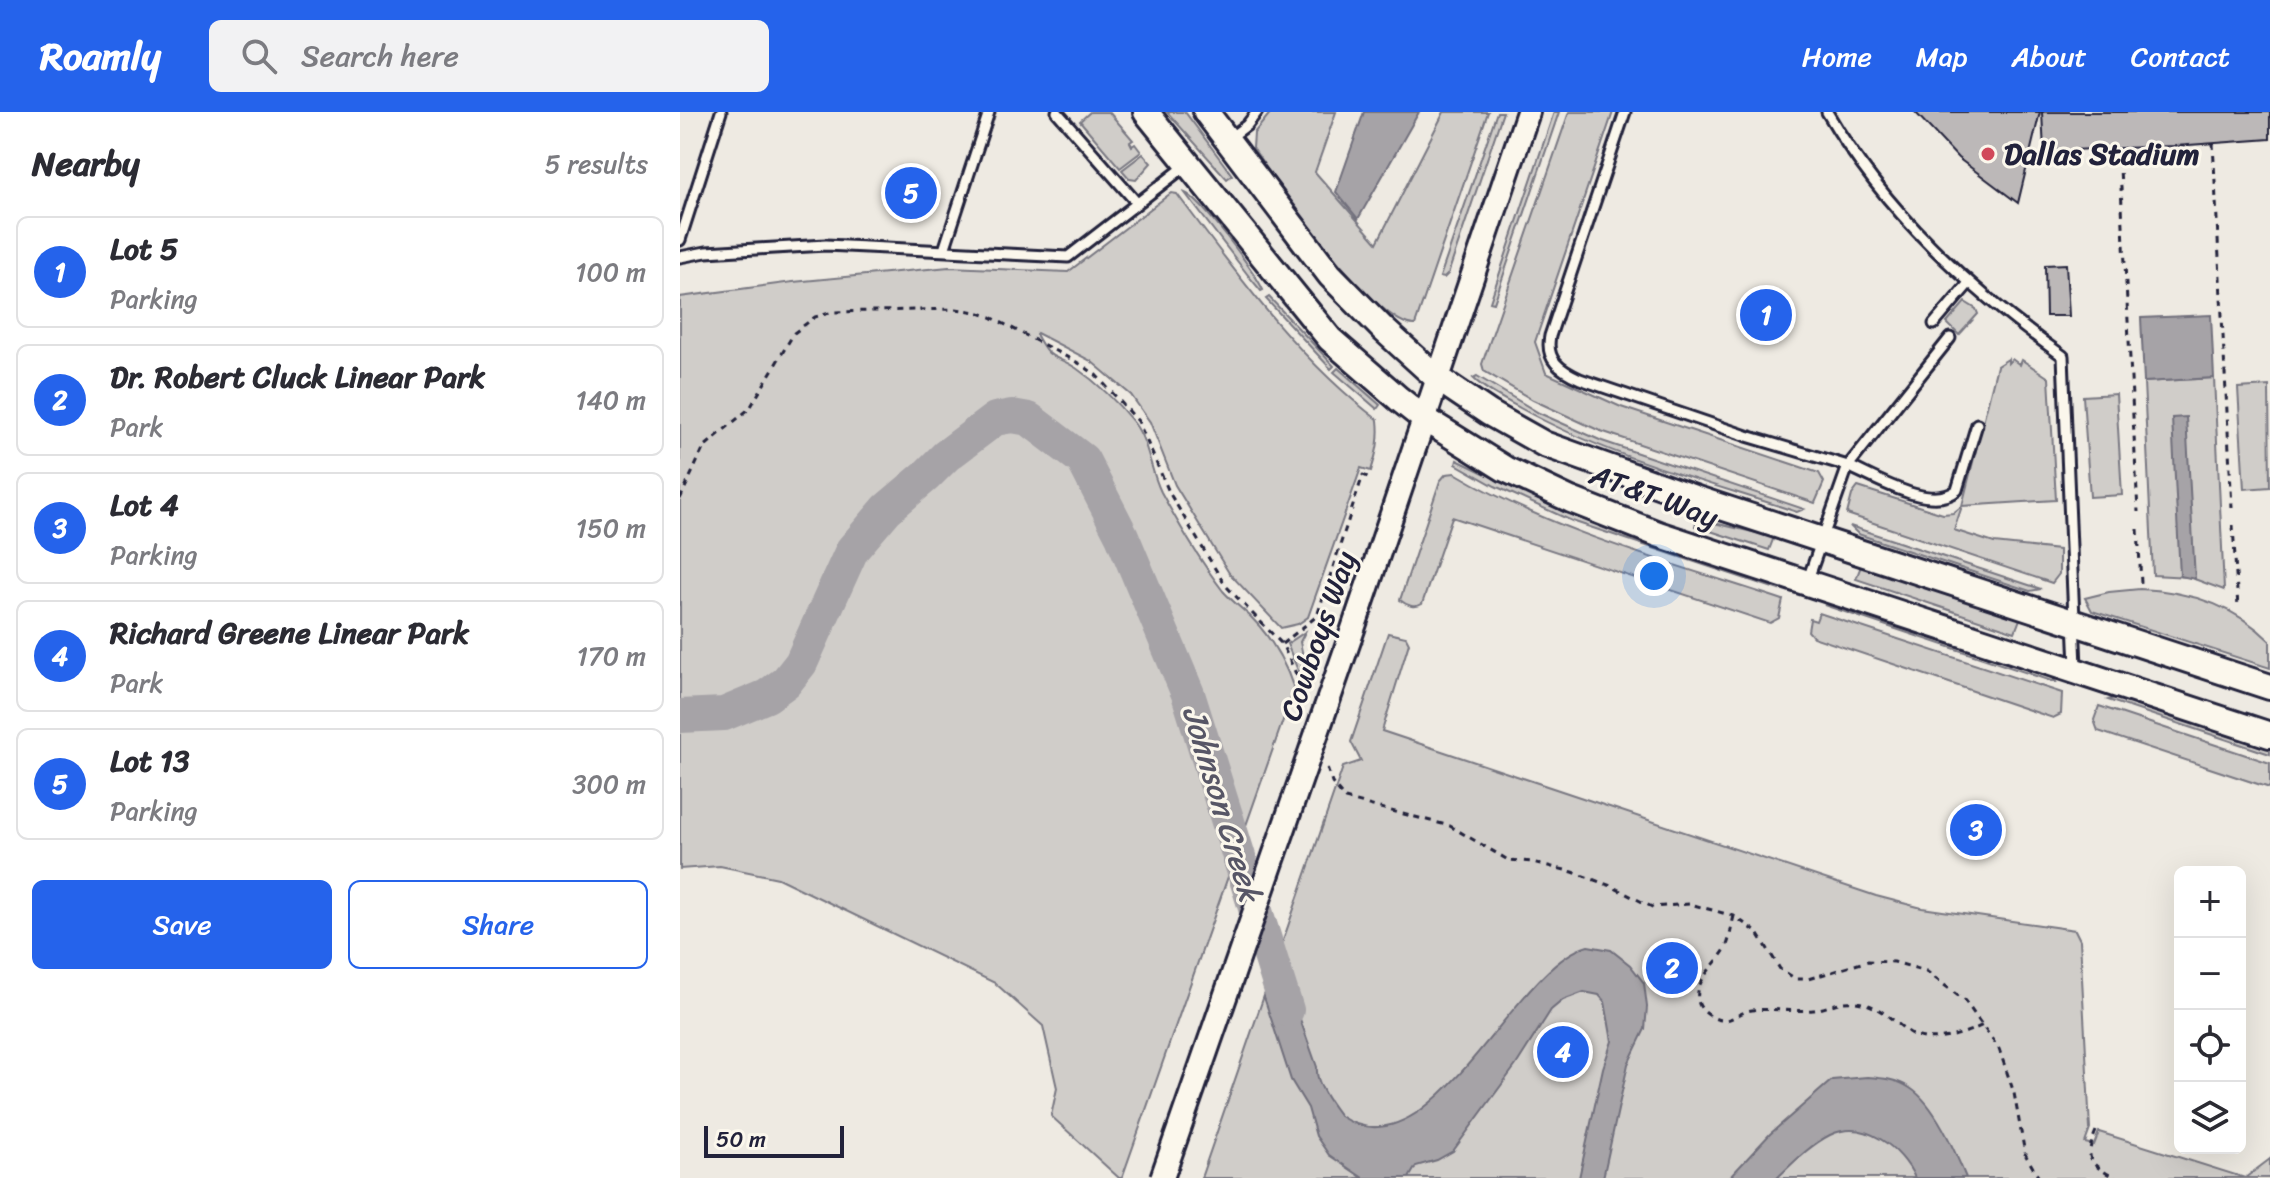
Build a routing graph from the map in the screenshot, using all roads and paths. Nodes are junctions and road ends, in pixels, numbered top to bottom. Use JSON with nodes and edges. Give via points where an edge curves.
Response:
{"nodes":[{"id":1,"x":721,"y":112,"type":"edge"},
{"id":2,"x":989,"y":112,"type":"edge"},
{"id":3,"x":1057,"y":112,"type":"edge"},
{"id":4,"x":1146,"y":112,"type":"edge"},
{"id":5,"x":1206,"y":112,"type":"edge"},
{"id":6,"x":1257,"y":112,"type":"edge"},
{"id":7,"x":1528,"y":112,"type":"edge"},
{"id":8,"x":1625,"y":112,"type":"edge"},
{"id":9,"x":1827,"y":112,"type":"edge"},
{"id":10,"x":1227,"y":140,"type":"junction"},
{"id":11,"x":2213,"y":143,"type":"dead end"},
{"id":12,"x":2119,"y":149,"type":"dead end"},
{"id":13,"x":1188,"y":164,"type":"junction"},
{"id":14,"x":1137,"y":203,"type":"junction"},
{"id":15,"x":680,"y":240,"type":"edge"},
{"id":16,"x":944,"y":250,"type":"junction"},
{"id":17,"x":680,"y":257,"type":"edge"},
{"id":18,"x":1969,"y":283,"type":"junction"},
{"id":19,"x":1934,"y":324,"type":"dead end"},
{"id":20,"x":1950,"y":338,"type":"dead end"},
{"id":21,"x":1437,"y":378,"type":"junction"},
{"id":22,"x":1423,"y":418,"type":"junction"},
{"id":23,"x":1977,"y":424,"type":"dead end"},
{"id":24,"x":1848,"y":466,"type":"junction"},
{"id":25,"x":1372,"y":479,"type":"dead end"},
{"id":26,"x":680,"y":499,"type":"edge"},
{"id":27,"x":2232,"y":508,"type":"dead end"},
{"id":28,"x":2138,"y":512,"type":"dead end"},
{"id":29,"x":2233,"y":525,"type":"dead end"},
{"id":30,"x":2138,"y":529,"type":"dead end"},
{"id":31,"x":1821,"y":539,"type":"junction"},
{"id":32,"x":1807,"y":582,"type":"junction"},
{"id":33,"x":2141,"y":583,"type":"dead end"},
{"id":34,"x":2238,"y":608,"type":"dead end"},
{"id":35,"x":2072,"y":622,"type":"junction"},
{"id":36,"x":1282,"y":644,"type":"junction"},
{"id":37,"x":2076,"y":670,"type":"junction"},
{"id":38,"x":2270,"y":687,"type":"edge"},
{"id":39,"x":1308,"y":708,"type":"dead end"},
{"id":40,"x":2270,"y":735,"type":"edge"},
{"id":41,"x":1327,"y":768,"type":"dead end"},
{"id":42,"x":1734,"y":916,"type":"junction"},
{"id":43,"x":1983,"y":1024,"type":"junction"},
{"id":44,"x":2096,"y":1131,"type":"dead end"},
{"id":45,"x":1162,"y":1178,"type":"edge"},
{"id":46,"x":2039,"y":1178,"type":"edge"},
{"id":47,"x":2115,"y":1178,"type":"edge"}],
"edges":[{"from":1,"to":15,"type":"lane"},
{"from":2,"to":16,"type":"lane"},
{"from":3,"to":14,"type":"lane"},
{"from":4,"to":13,"type":"main road","name":"AT&T Way"},
{"from":5,"to":10,"type":"main road","name":"AT&T Way"},
{"from":6,"to":10,"type":"lane"},
{"from":7,"to":21,"type":"street","name":"Cowboys Way"},
{"from":8,"to":24,"type":"lane","via":[[1550,336],[1555,364],[1580,379]]},
{"from":9,"to":18,"type":"lane","via":[[1899,211]]},
{"from":10,"to":21,"type":"main road","name":"AT&T Way","via":[[1330,275]]},
{"from":11,"to":27,"type":"path"},
{"from":12,"to":28,"type":"path"},
{"from":13,"to":14,"type":"lane"},
{"from":13,"to":22,"type":"main road","name":"AT&T Way","via":[[1330,339]]},
{"from":14,"to":16,"type":"lane","via":[[1068,257]]},
{"from":16,"to":17,"type":"lane","via":[[826,245]]},
{"from":18,"to":19,"type":"lane"},
{"from":18,"to":35,"type":"lane","via":[[2063,356]]},
{"from":20,"to":24,"type":"lane"},
{"from":21,"to":22,"type":"street","name":"Cowboys Way"},
{"from":21,"to":31,"type":"main road","name":"AT&T Way","via":[[1544,444]]},
{"from":22,"to":32,"type":"main road","name":"AT&T Way","via":[[1505,469],[1571,500]]},
{"from":22,"to":45,"type":"street","name":"Cowboys Way","bridge":true},
{"from":23,"to":24,"type":"lane","via":[[1957,490],[1938,499]]},
{"from":24,"to":31,"type":"lane"},
{"from":25,"to":36,"type":"path","via":[[1363,475],[1317,616]]},
{"from":26,"to":36,"type":"path","via":[[704,447],[750,408],[794,333],[815,317],[956,309],[991,317],[1096,375],[1138,421],[1170,494],[1212,565]]},
{"from":29,"to":34,"type":"path"},
{"from":30,"to":33,"type":"path"},
{"from":31,"to":32,"type":"lane"},
{"from":31,"to":35,"type":"main road","name":"AT&T Way"},
{"from":32,"to":37,"type":"main road","name":"AT&T Way"},
{"from":35,"to":37,"type":"lane"},
{"from":35,"to":38,"type":"main road","name":"AT&T Way"},
{"from":36,"to":39,"type":"path"},
{"from":37,"to":40,"type":"main road","name":"AT&T Way"},
{"from":41,"to":42,"type":"path","via":[[1345,799],[1450,826],[1508,860],[1573,872],[1652,907],[1690,904]]},
{"from":42,"to":43,"type":"path","via":[[1758,933],[1790,976],[1808,979],[1868,961],[1906,964],[1943,981]]},
{"from":42,"to":43,"type":"path","via":[[1726,949],[1698,991],[1699,1003],[1714,1018],[1724,1020],[1751,1010],[1817,1010],[1842,1002],[1875,1007],[1910,1033],[1940,1039]]},
{"from":43,"to":46,"type":"path","via":[[2009,1073],[2021,1142]]},
{"from":44,"to":47,"type":"path","via":[[2090,1158]]}]}
